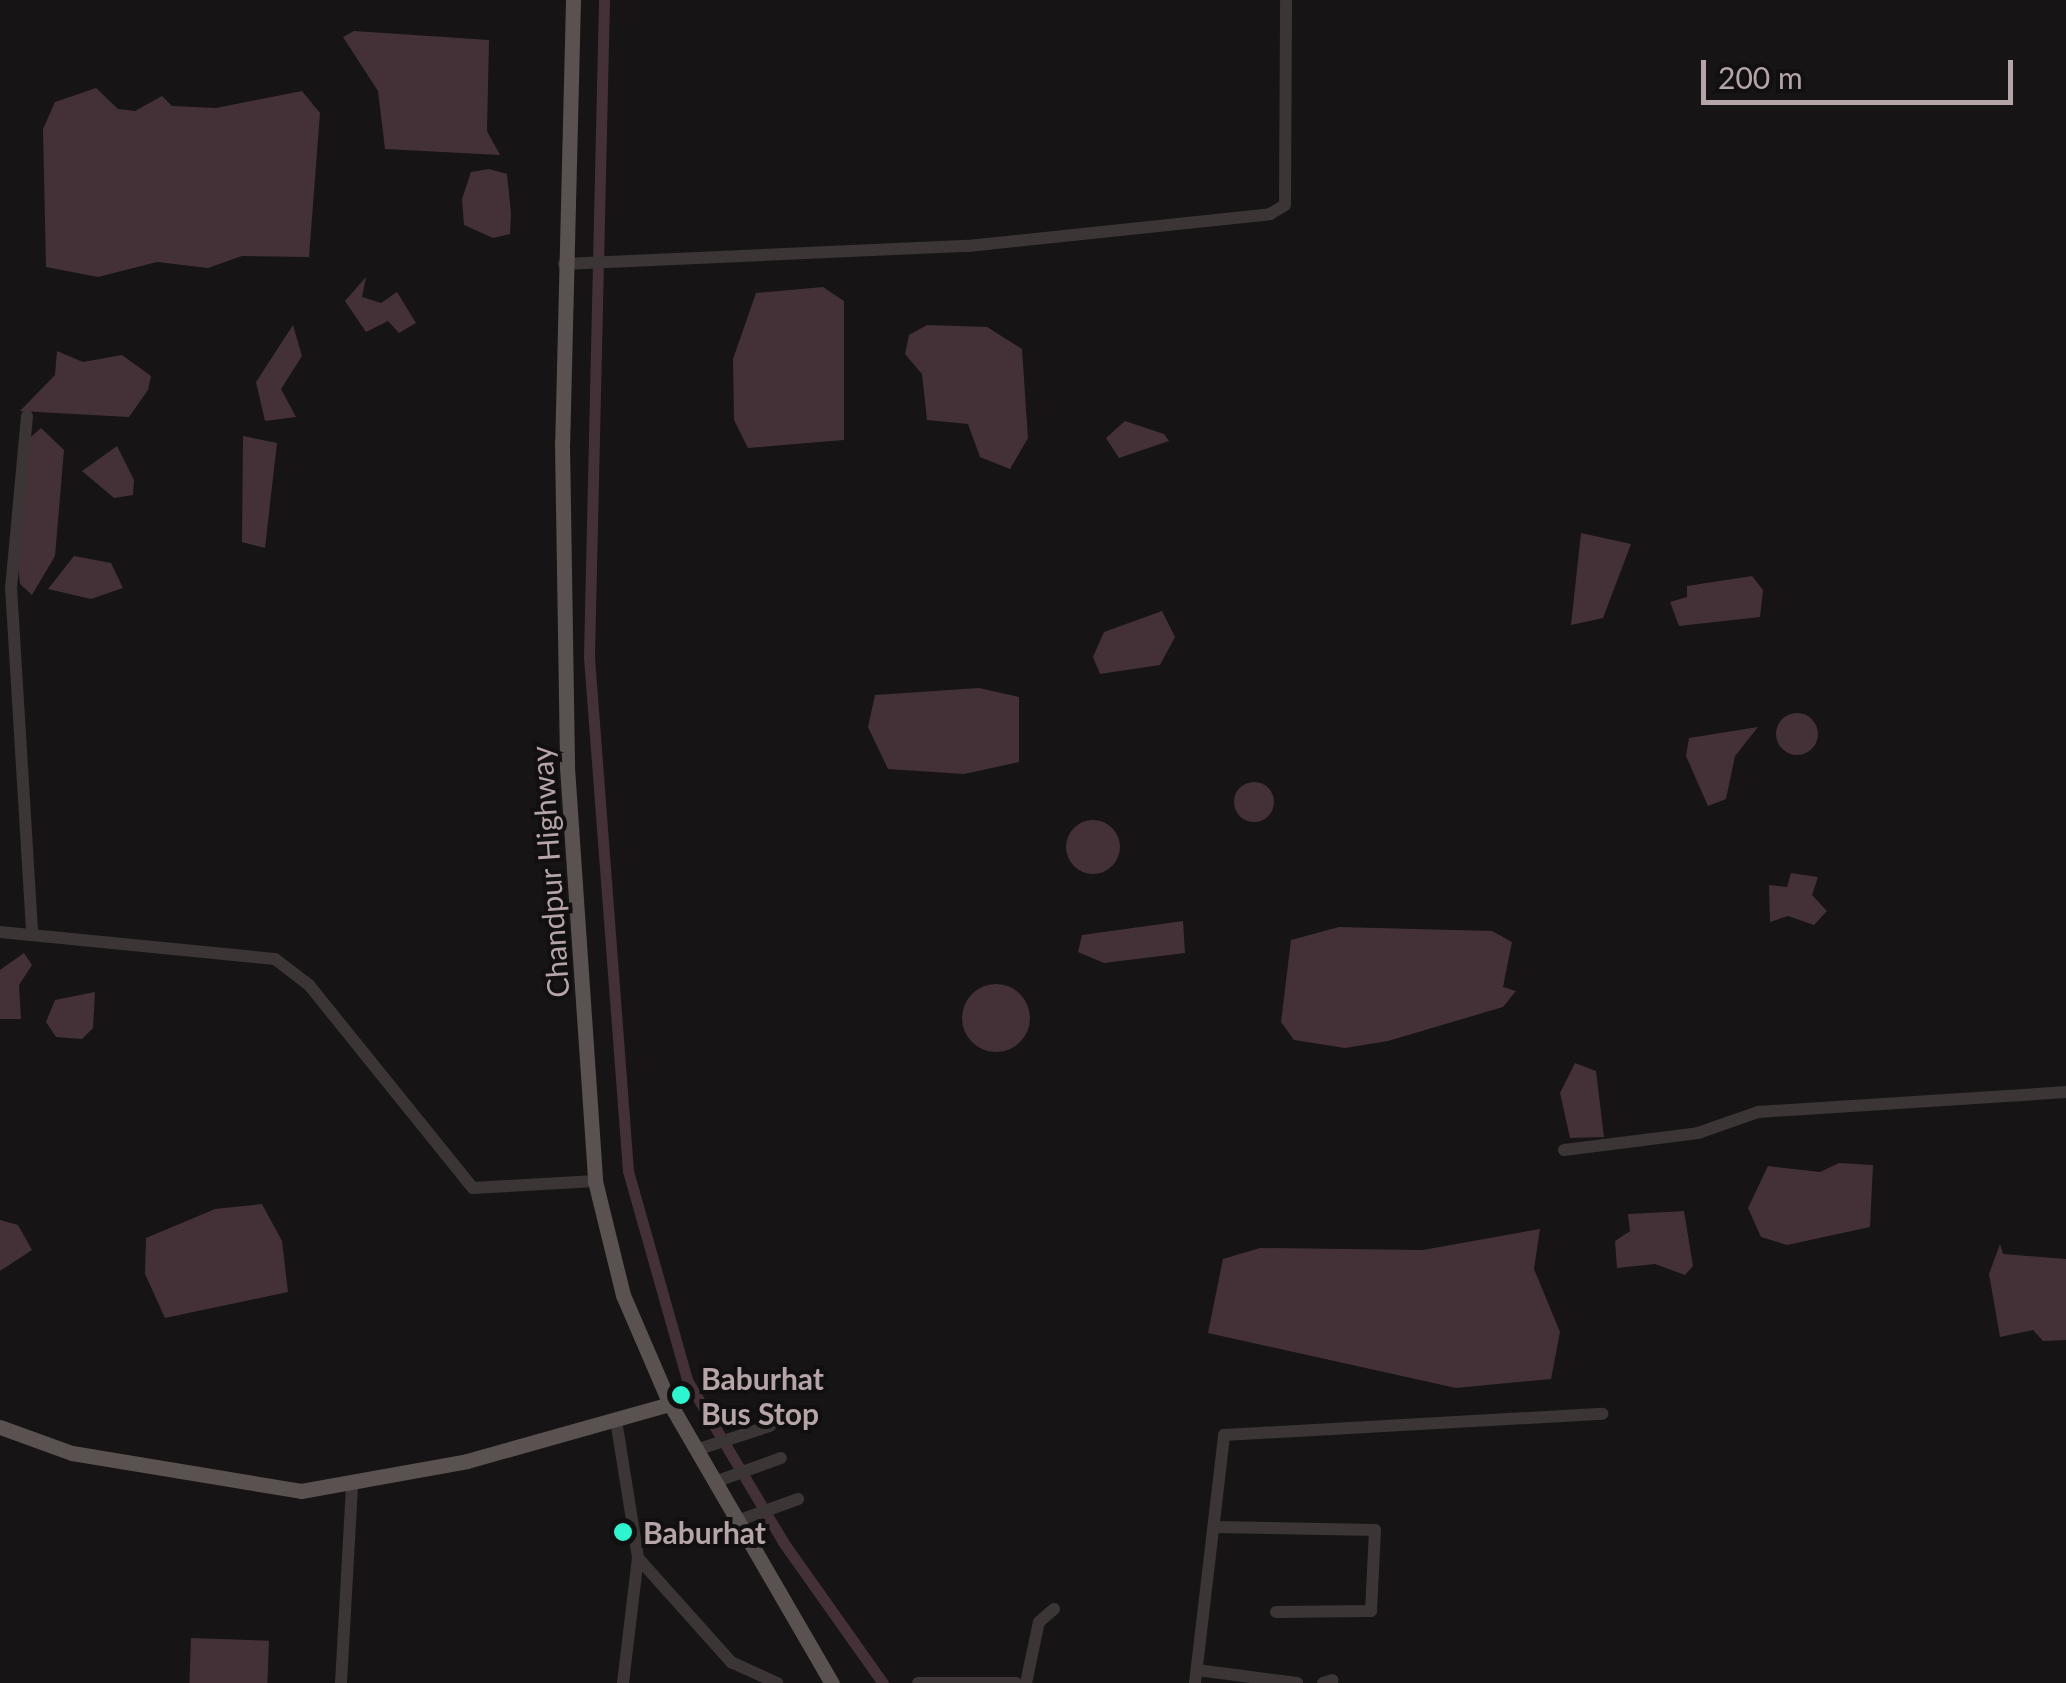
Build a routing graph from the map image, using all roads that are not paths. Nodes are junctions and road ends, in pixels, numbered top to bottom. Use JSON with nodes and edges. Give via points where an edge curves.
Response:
{"nodes":[{"id":1,"x":573,"y":0,"type":"edge"},
{"id":2,"x":1286,"y":0,"type":"edge"},
{"id":3,"x":572,"y":264,"type":"junction"},
{"id":4,"x":26,"y":416,"type":"dead end"},
{"id":5,"x":0,"y":932,"type":"edge"},
{"id":6,"x":32,"y":934,"type":"junction"},
{"id":7,"x":2066,"y":1092,"type":"edge"},
{"id":8,"x":1564,"y":1150,"type":"dead end"},
{"id":9,"x":595,"y":1181,"type":"junction"},
{"id":10,"x":670,"y":1404,"type":"junction"},
{"id":11,"x":1602,"y":1414,"type":"dead end"},
{"id":12,"x":616,"y":1420,"type":"junction"},
{"id":13,"x":770,"y":1426,"type":"dead end"},
{"id":14,"x":0,"y":1427,"type":"edge"},
{"id":15,"x":696,"y":1450,"type":"junction"},
{"id":16,"x":781,"y":1458,"type":"dead end"},
{"id":17,"x":715,"y":1482,"type":"junction"},
{"id":18,"x":352,"y":1486,"type":"junction"},
{"id":19,"x":798,"y":1499,"type":"dead end"},
{"id":20,"x":737,"y":1520,"type":"junction"},
{"id":21,"x":1214,"y":1527,"type":"junction"},
{"id":22,"x":638,"y":1558,"type":"junction"},
{"id":23,"x":1054,"y":1609,"type":"dead end"},
{"id":24,"x":1276,"y":1612,"type":"dead end"},
{"id":25,"x":1196,"y":1676,"type":"edge"},
{"id":26,"x":341,"y":1683,"type":"edge"},
{"id":27,"x":623,"y":1683,"type":"edge"},
{"id":28,"x":776,"y":1683,"type":"edge"},
{"id":29,"x":832,"y":1683,"type":"edge"},
{"id":30,"x":918,"y":1683,"type":"edge"},
{"id":31,"x":1016,"y":1683,"type":"edge"},
{"id":32,"x":1026,"y":1683,"type":"edge"},
{"id":33,"x":1296,"y":1683,"type":"edge"}],
"edges":[{"from":1,"to":3,"type":"main road","name":"Chandpur Highway"},
{"from":2,"to":3,"type":"street","via":[[1285,206],[1270,214],[968,246]]},
{"from":3,"to":9,"type":"main road","name":"Chandpur Highway","via":[[567,766]]},
{"from":4,"to":6,"type":"street","via":[[12,587]]},
{"from":5,"to":6,"type":"street"},
{"from":6,"to":9,"type":"street","via":[[276,958],[309,984],[473,1188]]},
{"from":7,"to":8,"type":"street","via":[[1758,1112],[1698,1133]]},
{"from":9,"to":10,"type":"main road","name":"Chandpur Highway","via":[[623,1295]]},
{"from":10,"to":12,"type":"main road"},
{"from":10,"to":15,"type":"main road","name":"Chandpur Highway"},
{"from":11,"to":21,"type":"street","via":[[1224,1435]]},
{"from":12,"to":18,"type":"main road"},
{"from":12,"to":22,"type":"street"},
{"from":13,"to":15,"type":"street"},
{"from":14,"to":18,"type":"main road","via":[[72,1453],[267,1490]]},
{"from":15,"to":17,"type":"main road","name":"Chandpur Highway"},
{"from":16,"to":17,"type":"street"},
{"from":17,"to":20,"type":"main road","name":"Chandpur Highway"},
{"from":18,"to":26,"type":"street"},
{"from":19,"to":20,"type":"street"},
{"from":20,"to":29,"type":"main road","name":"Chandpur Highway"},
{"from":21,"to":24,"type":"street","via":[[1375,1530],[1371,1611]]},
{"from":21,"to":25,"type":"street"},
{"from":22,"to":27,"type":"street"},
{"from":22,"to":28,"type":"street","via":[[730,1662]]},
{"from":23,"to":32,"type":"street","via":[[1039,1622]]},
{"from":25,"to":33,"type":"street"},
{"from":30,"to":31,"type":"street"}]}
